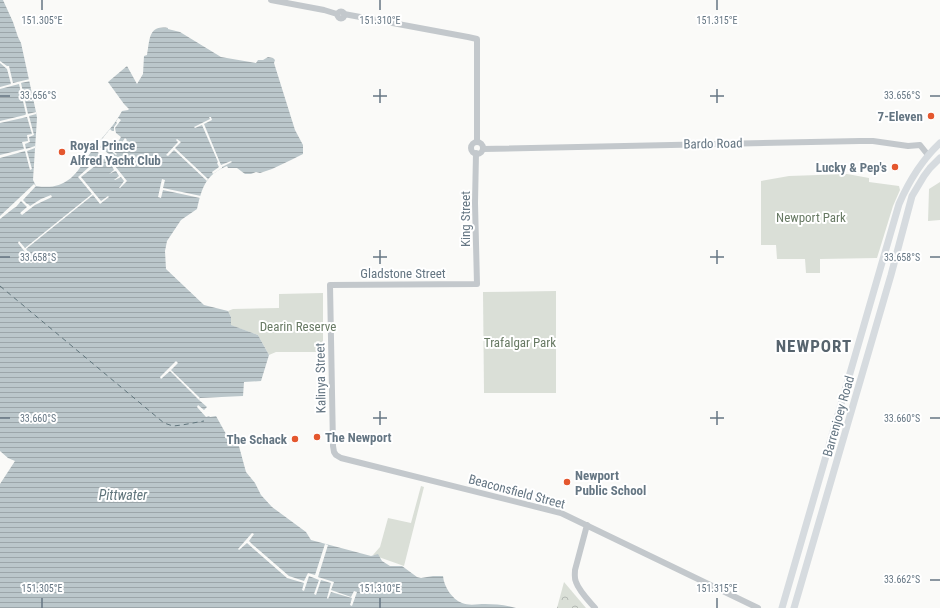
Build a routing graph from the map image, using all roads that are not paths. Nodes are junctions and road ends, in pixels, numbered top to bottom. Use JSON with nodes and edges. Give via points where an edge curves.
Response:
{"nodes":[{"id":1,"x":270,"y":0,"type":"edge"},
{"id":2,"x":476,"y":142,"type":"junction"},
{"id":3,"x":940,"y":142,"type":"edge"},
{"id":4,"x":483,"y":149,"type":"junction"},
{"id":5,"x":476,"y":153,"type":"junction"},
{"id":6,"x":928,"y":155,"type":"junction"},
{"id":7,"x":938,"y":160,"type":"edge"},
{"id":8,"x":893,"y":227,"type":"junction"},
{"id":9,"x":904,"y":230,"type":"junction"},
{"id":10,"x":876,"y":281,"type":"junction"},
{"id":11,"x":476,"y":284,"type":"joint"},
{"id":12,"x":330,"y":285,"type":"joint"},
{"id":13,"x":887,"y":288,"type":"junction"},
{"id":14,"x":840,"y":407,"type":"junction"},
{"id":15,"x":851,"y":411,"type":"junction"},
{"id":16,"x":332,"y":422,"type":"joint"},
{"id":17,"x":587,"y":525,"type":"junction"},
{"id":18,"x":595,"y":608,"type":"edge"},
{"id":19,"x":758,"y":608,"type":"edge"},
{"id":20,"x":782,"y":608,"type":"edge"},
{"id":21,"x":794,"y":608,"type":"edge"}],
"edges":[{"from":1,"to":2,"type":"street","via":[[324,10],[337,14],[341,19],[344,18],[344,14],[477,39]]},
{"from":2,"to":4,"type":"street","via":[[482,144]]},
{"from":2,"to":5,"type":"street","via":[[472,147]]},
{"from":3,"to":6,"type":"main road","name":"Barrenjoey Road"},
{"from":4,"to":5,"type":"street"},
{"from":4,"to":6,"type":"street","name":"Bardo Road","via":[[860,140],[920,145]]},
{"from":5,"to":11,"type":"street","name":"King Street"},
{"from":6,"to":7,"type":"main road","name":"Bardo Road"},
{"from":6,"to":8,"type":"main road","name":"Barrenjoey Road","via":[[905,190]]},
{"from":7,"to":9,"type":"main road","name":"Barrenjoey Road","via":[[912,196]]},
{"from":8,"to":9,"type":"main road"},
{"from":8,"to":10,"type":"main road","name":"Barrenjoey Road"},
{"from":9,"to":13,"type":"main road","name":"Barrenjoey Road"},
{"from":10,"to":13,"type":"main road"},
{"from":10,"to":14,"type":"main road","name":"Barrenjoey Road"},
{"from":11,"to":12,"type":"street","name":"Gladstone Street"},
{"from":12,"to":16,"type":"street","name":"Kalinya Street"},
{"from":13,"to":15,"type":"main road","name":"Barrenjoey Road"},
{"from":14,"to":15,"type":"main road"},
{"from":14,"to":20,"type":"main road","name":"Barrenjoey Road"},
{"from":15,"to":21,"type":"main road","name":"Barrenjoey Road"},
{"from":16,"to":17,"type":"street","name":"Beaconsfield Street","via":[[333,449],[341,458],[561,513]]},
{"from":17,"to":18,"type":"street","via":[[574,576],[580,589]]},
{"from":17,"to":19,"type":"street","name":"Beaconsfield Street"}]}
